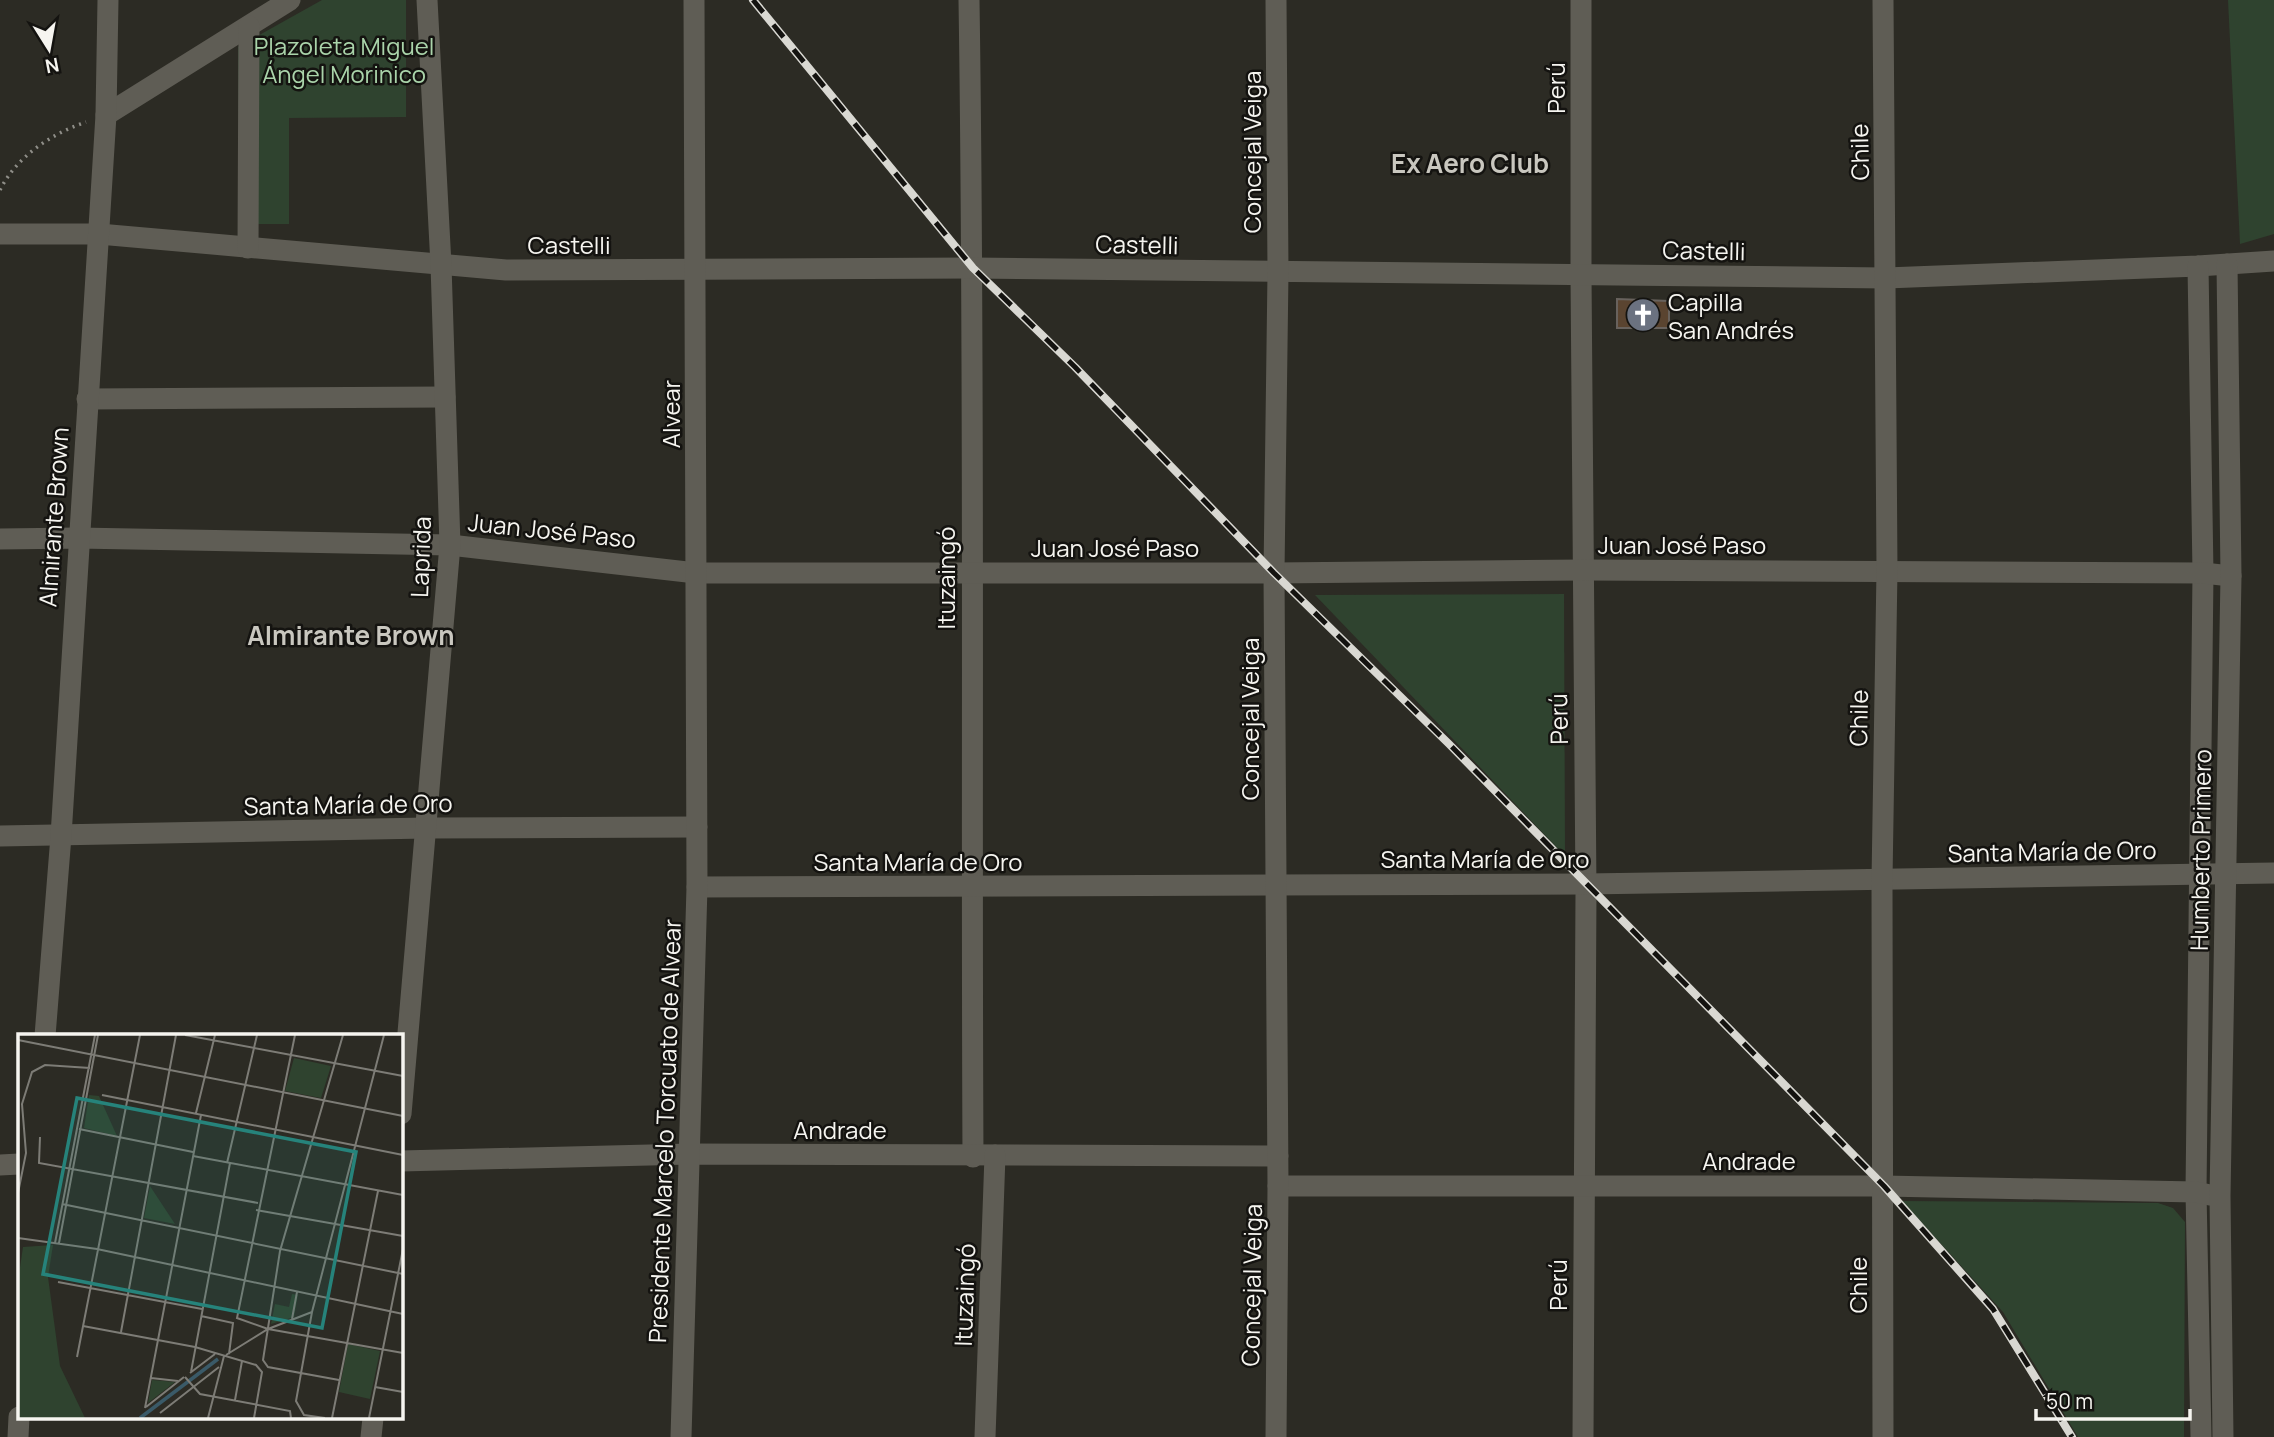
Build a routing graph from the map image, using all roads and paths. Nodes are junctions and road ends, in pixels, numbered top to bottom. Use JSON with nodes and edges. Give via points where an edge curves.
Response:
{"nodes":[{"id":1,"x":108,"y":0,"type":"edge"},
{"id":2,"x":290,"y":0,"type":"edge"},
{"id":3,"x":427,"y":0,"type":"edge"},
{"id":4,"x":694,"y":0,"type":"edge"},
{"id":5,"x":969,"y":0,"type":"edge"},
{"id":6,"x":1276,"y":0,"type":"edge"},
{"id":7,"x":1581,"y":0,"type":"edge"},
{"id":8,"x":1883,"y":0,"type":"edge"},
{"id":9,"x":249,"y":26,"type":"junction"},
{"id":10,"x":106,"y":115,"type":"junction"},
{"id":11,"x":0,"y":190,"type":"edge"},
{"id":12,"x":0,"y":234,"type":"edge"},
{"id":13,"x":99,"y":234,"type":"junction"},
{"id":14,"x":248,"y":248,"type":"junction"},
{"id":15,"x":2274,"y":261,"type":"edge"},
{"id":16,"x":2227,"y":264,"type":"junction"},
{"id":17,"x":441,"y":265,"type":"junction"},
{"id":18,"x":2198,"y":266,"type":"junction"},
{"id":19,"x":973,"y":268,"type":"junction"},
{"id":20,"x":696,"y":269,"type":"junction"},
{"id":21,"x":1278,"y":272,"type":"junction"},
{"id":22,"x":1580,"y":275,"type":"junction"},
{"id":23,"x":1886,"y":278,"type":"junction"},
{"id":24,"x":445,"y":397,"type":"junction"},
{"id":25,"x":87,"y":399,"type":"junction"},
{"id":26,"x":78,"y":538,"type":"junction"},
{"id":27,"x":0,"y":539,"type":"edge"},
{"id":28,"x":450,"y":545,"type":"junction"},
{"id":29,"x":1583,"y":570,"type":"junction"},
{"id":30,"x":1886,"y":570,"type":"junction"},
{"id":31,"x":2203,"y":572,"type":"junction"},
{"id":32,"x":696,"y":573,"type":"junction"},
{"id":33,"x":1274,"y":573,"type":"junction"},
{"id":34,"x":971,"y":574,"type":"junction"},
{"id":35,"x":2231,"y":576,"type":"junction"},
{"id":36,"x":697,"y":827,"type":"junction"},
{"id":37,"x":426,"y":828,"type":"junction"},
{"id":38,"x":0,"y":836,"type":"edge"},
{"id":39,"x":61,"y":836,"type":"junction"},
{"id":40,"x":2274,"y":873,"type":"edge"},
{"id":41,"x":2199,"y":875,"type":"junction"},
{"id":42,"x":2226,"y":875,"type":"junction"},
{"id":43,"x":1882,"y":880,"type":"junction"},
{"id":44,"x":1586,"y":884,"type":"junction"},
{"id":45,"x":1276,"y":885,"type":"junction"},
{"id":46,"x":697,"y":887,"type":"junction"},
{"id":47,"x":971,"y":887,"type":"junction"},
{"id":48,"x":45,"y":1034,"type":"edge"},
{"id":49,"x":402,"y":1103,"type":"edge"},
{"id":50,"x":690,"y":1154,"type":"junction"},
{"id":51,"x":995,"y":1155,"type":"junction"},
{"id":52,"x":1278,"y":1156,"type":"junction"},
{"id":53,"x":973,"y":1157,"type":"junction"},
{"id":54,"x":402,"y":1161,"type":"edge"},
{"id":55,"x":18,"y":1164,"type":"edge"},
{"id":56,"x":0,"y":1165,"type":"edge"},
{"id":57,"x":1278,"y":1186,"type":"junction"},
{"id":58,"x":1884,"y":1186,"type":"junction"},
{"id":59,"x":1584,"y":1187,"type":"junction"},
{"id":60,"x":2196,"y":1192,"type":"junction"},
{"id":61,"x":2220,"y":1196,"type":"junction"},
{"id":62,"x":681,"y":1437,"type":"edge"},
{"id":63,"x":985,"y":1437,"type":"edge"},
{"id":64,"x":1276,"y":1437,"type":"edge"},
{"id":65,"x":1583,"y":1437,"type":"edge"},
{"id":66,"x":1883,"y":1437,"type":"edge"},
{"id":67,"x":2201,"y":1437,"type":"edge"},
{"id":68,"x":2223,"y":1437,"type":"edge"}],
"edges":[{"from":1,"to":10,"type":"street","name":"Almirante Brown"},
{"from":2,"to":9,"type":"street"},
{"from":3,"to":17,"type":"street","name":"Laprida"},
{"from":4,"to":20,"type":"street","name":"Alvear"},
{"from":5,"to":19,"type":"street","name":"Ituzaingó"},
{"from":6,"to":21,"type":"street","name":"Concejal Veiga"},
{"from":7,"to":22,"type":"street","name":"Perú"},
{"from":8,"to":23,"type":"street","name":"Chile"},
{"from":9,"to":10,"type":"street"},
{"from":9,"to":14,"type":"street"},
{"from":10,"to":11,"type":"path","via":[[66,129],[21,159]]},
{"from":10,"to":13,"type":"street","name":"Almirante Brown"},
{"from":12,"to":13,"type":"street","name":"Castelli"},
{"from":13,"to":14,"type":"street","name":"Castelli"},
{"from":13,"to":25,"type":"street","name":"Almirante Brown"},
{"from":14,"to":17,"type":"street","name":"Castelli"},
{"from":15,"to":16,"type":"street","name":"Castelli"},
{"from":16,"to":18,"type":"street","name":"Castelli"},
{"from":16,"to":35,"type":"street","name":"Humberto Primero"},
{"from":17,"to":20,"type":"street","name":"Castelli","via":[[506,270]]},
{"from":17,"to":24,"type":"street","name":"Laprida"},
{"from":18,"to":23,"type":"street","name":"Castelli"},
{"from":18,"to":31,"type":"street","name":"Humberto Primero"},
{"from":19,"to":20,"type":"street","name":"Castelli"},
{"from":19,"to":21,"type":"street","name":"Castelli"},
{"from":19,"to":34,"type":"street","name":"Ituzaingó"},
{"from":20,"to":32,"type":"street","name":"Alvear"},
{"from":21,"to":22,"type":"street","name":"Castelli"},
{"from":21,"to":33,"type":"street","name":"Concejal Veiga"},
{"from":22,"to":23,"type":"street","name":"Castelli"},
{"from":22,"to":29,"type":"street","name":"Perú"},
{"from":23,"to":30,"type":"street","name":"Chile"},
{"from":24,"to":25,"type":"street"},
{"from":24,"to":28,"type":"street","name":"Laprida"},
{"from":25,"to":26,"type":"street","name":"Almirante Brown"},
{"from":26,"to":27,"type":"street","name":"Juan José Paso"},
{"from":26,"to":28,"type":"street","name":"Juan José Paso"},
{"from":26,"to":39,"type":"street","name":"Almirante Brown"},
{"from":28,"to":32,"type":"street","name":"Juan José Paso"},
{"from":28,"to":37,"type":"street","name":"Laprida"},
{"from":29,"to":30,"type":"street","name":"Juan José Paso"},
{"from":29,"to":33,"type":"street","name":"Juan José Paso"},
{"from":29,"to":44,"type":"street","name":"Perú"},
{"from":30,"to":31,"type":"street","name":"Juan José Paso"},
{"from":30,"to":43,"type":"street","name":"Chile"},
{"from":31,"to":35,"type":"street","name":"Juan José Paso"},
{"from":31,"to":41,"type":"street","name":"Humberto Primero"},
{"from":32,"to":34,"type":"street","name":"Juan José Paso"},
{"from":32,"to":36,"type":"street","name":"Alvear"},
{"from":33,"to":34,"type":"street","name":"Juan José Paso"},
{"from":33,"to":45,"type":"street","name":"Concejal Veiga"},
{"from":34,"to":47,"type":"street","name":"Ituzaingó"},
{"from":35,"to":42,"type":"street","name":"Humberto Primero"},
{"from":36,"to":37,"type":"street","name":"Santa María de Oro"},
{"from":36,"to":46,"type":"street","name":"Presidente Marcelo Torcuato de Alvear"},
{"from":37,"to":39,"type":"street","name":"Santa María de Oro"},
{"from":37,"to":49,"type":"street","name":"Laprida"},
{"from":38,"to":39,"type":"street","name":"Santa María de Oro"},
{"from":39,"to":48,"type":"street","name":"Almirante Brown"},
{"from":40,"to":42,"type":"street","name":"Santa María de Oro"},
{"from":41,"to":42,"type":"street","name":"Santa María de Oro"},
{"from":41,"to":43,"type":"street","name":"Santa María de Oro"},
{"from":41,"to":60,"type":"street","name":"Humberto Primero"},
{"from":42,"to":61,"type":"street","name":"Humberto Primero"},
{"from":43,"to":44,"type":"street","name":"Santa María de Oro"},
{"from":43,"to":58,"type":"street","name":"Chile"},
{"from":44,"to":45,"type":"street","name":"Santa María de Oro"},
{"from":44,"to":59,"type":"street","name":"Perú"},
{"from":45,"to":47,"type":"street","name":"Santa María de Oro"},
{"from":45,"to":52,"type":"street","name":"Concejal Veiga"},
{"from":46,"to":47,"type":"street","name":"Santa María de Oro"},
{"from":46,"to":50,"type":"street","name":"Presidente Marcelo Torcuato de Alvear"},
{"from":47,"to":53,"type":"street","name":"Ituzaingó"},
{"from":50,"to":53,"type":"street","name":"Andrade"},
{"from":50,"to":54,"type":"street","name":"Andrade"},
{"from":50,"to":62,"type":"street","name":"Presidente Marcelo Torcuato de Alvear"},
{"from":51,"to":52,"type":"street","name":"Andrade"},
{"from":51,"to":53,"type":"street","name":"Andrade"},
{"from":51,"to":63,"type":"street","name":"Ituzaingó"},
{"from":52,"to":57,"type":"street","name":"Concejal Veiga"},
{"from":55,"to":56,"type":"street"},
{"from":57,"to":59,"type":"street","name":"Andrade"},
{"from":57,"to":64,"type":"street","name":"Concejal Veiga"},
{"from":58,"to":59,"type":"street","name":"Andrade"},
{"from":58,"to":60,"type":"street","name":"Andrade"},
{"from":58,"to":66,"type":"street","name":"Chile"},
{"from":59,"to":65,"type":"street","name":"Perú"},
{"from":60,"to":61,"type":"street","name":"Andrade"},
{"from":60,"to":67,"type":"street","name":"Humberto Primero"},
{"from":61,"to":68,"type":"street","name":"Humberto Primero"}]}
